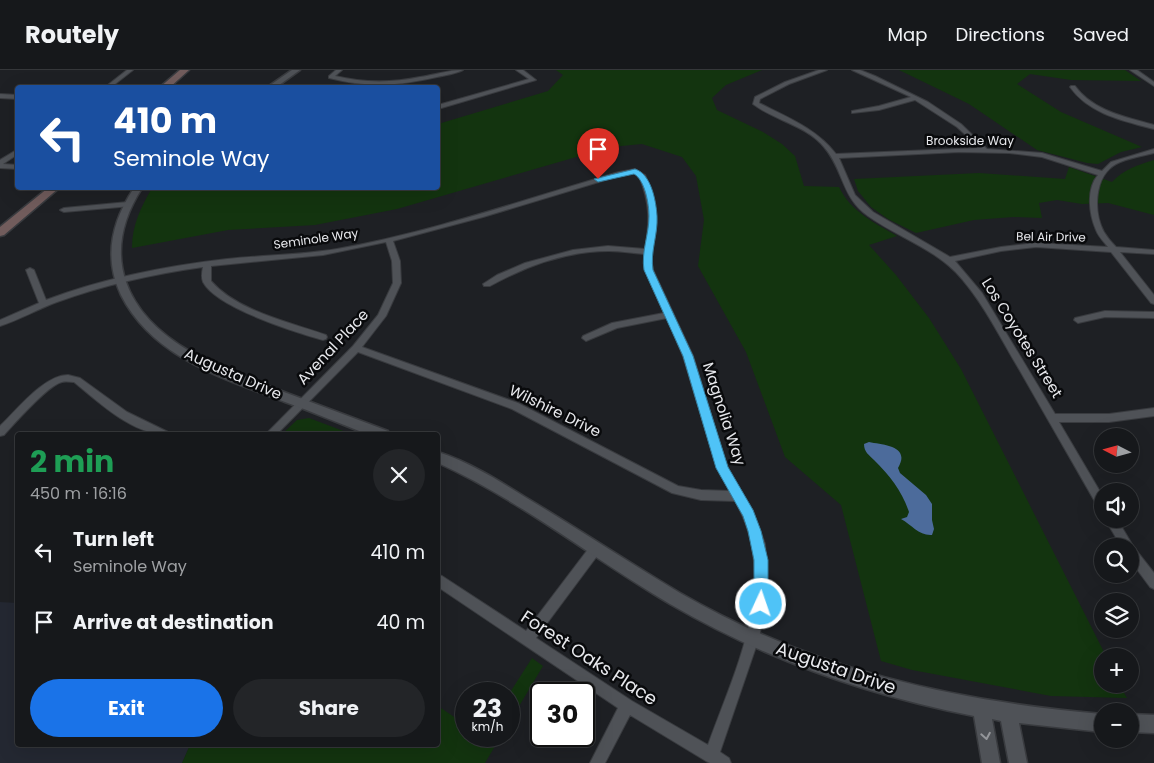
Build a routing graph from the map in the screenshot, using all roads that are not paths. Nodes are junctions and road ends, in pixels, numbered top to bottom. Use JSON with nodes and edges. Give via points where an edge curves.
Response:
{"nodes":[{"id":1,"x":130,"y":70,"type":"edge"},
{"id":2,"x":185,"y":70,"type":"edge"},
{"id":3,"x":194,"y":70,"type":"edge"},
{"id":4,"x":297,"y":70,"type":"edge"},
{"id":5,"x":339,"y":70,"type":"edge"},
{"id":6,"x":460,"y":70,"type":"edge"},
{"id":7,"x":519,"y":70,"type":"edge"},
{"id":8,"x":824,"y":70,"type":"edge"},
{"id":9,"x":856,"y":70,"type":"edge"},
{"id":10,"x":1133,"y":70,"type":"edge"},
{"id":11,"x":1154,"y":84,"type":"edge"},
{"id":12,"x":110,"y":85,"type":"edge"},
{"id":13,"x":167,"y":85,"type":"edge"},
{"id":14,"x":177,"y":85,"type":"edge"},
{"id":15,"x":274,"y":85,"type":"edge"},
{"id":16,"x":1073,"y":87,"type":"dead end"},
{"id":17,"x":0,"y":96,"type":"edge"},
{"id":18,"x":15,"y":97,"type":"edge"},
{"id":19,"x":915,"y":98,"type":"junction"},
{"id":20,"x":440,"y":106,"type":"edge"},
{"id":21,"x":854,"y":112,"type":"dead end"},
{"id":22,"x":1154,"y":126,"type":"edge"},
{"id":23,"x":1154,"y":151,"type":"edge"},
{"id":24,"x":987,"y":152,"type":"junction"},
{"id":25,"x":15,"y":153,"type":"edge"},
{"id":26,"x":834,"y":156,"type":"junction"},
{"id":27,"x":0,"y":165,"type":"edge"},
{"id":28,"x":15,"y":168,"type":"edge"},
{"id":29,"x":635,"y":171,"type":"joint"},
{"id":30,"x":1103,"y":174,"type":"junction"},
{"id":31,"x":39,"y":190,"type":"edge"},
{"id":32,"x":52,"y":190,"type":"edge"},
{"id":33,"x":137,"y":190,"type":"edge"},
{"id":34,"x":128,"y":204,"type":"junction"},
{"id":35,"x":64,"y":210,"type":"dead end"},
{"id":36,"x":0,"y":221,"type":"edge"},
{"id":37,"x":0,"y":233,"type":"edge"},
{"id":38,"x":389,"y":240,"type":"junction"},
{"id":39,"x":1113,"y":250,"type":"junction"},
{"id":40,"x":648,"y":252,"type":"junction"},
{"id":41,"x":1154,"y":252,"type":"edge"},
{"id":42,"x":949,"y":260,"type":"junction"},
{"id":43,"x":207,"y":264,"type":"junction"},
{"id":44,"x":30,"y":270,"type":"dead end"},
{"id":45,"x":120,"y":282,"type":"junction"},
{"id":46,"x":487,"y":284,"type":"dead end"},
{"id":47,"x":1154,"y":301,"type":"edge"},
{"id":48,"x":44,"y":305,"type":"junction"},
{"id":49,"x":1154,"y":315,"type":"edge"},
{"id":50,"x":670,"y":316,"type":"junction"},
{"id":51,"x":1078,"y":320,"type":"dead end"},
{"id":52,"x":0,"y":324,"type":"edge"},
{"id":53,"x":323,"y":337,"type":"dead end"},
{"id":54,"x":586,"y":338,"type":"dead end"},
{"id":55,"x":356,"y":348,"type":"junction"},
{"id":56,"x":300,"y":403,"type":"junction"},
{"id":57,"x":1154,"y":412,"type":"edge"},
{"id":58,"x":1053,"y":418,"type":"junction"},
{"id":59,"x":0,"y":432,"type":"edge"},
{"id":60,"x":158,"y":432,"type":"edge"},
{"id":61,"x":273,"y":432,"type":"edge"},
{"id":62,"x":375,"y":432,"type":"edge"},
{"id":63,"x":440,"y":458,"type":"edge"},
{"id":64,"x":1094,"y":490,"type":"edge"},
{"id":65,"x":738,"y":496,"type":"junction"},
{"id":66,"x":596,"y":548,"type":"junction"},
{"id":67,"x":1139,"y":562,"type":"edge"},
{"id":68,"x":440,"y":581,"type":"edge"},
{"id":69,"x":1154,"y":583,"type":"edge"},
{"id":70,"x":753,"y":638,"type":"junction"},
{"id":71,"x":527,"y":640,"type":"junction"},
{"id":72,"x":627,"y":706,"type":"junction"},
{"id":73,"x":982,"y":709,"type":"junction"},
{"id":74,"x":1008,"y":714,"type":"junction"},
{"id":75,"x":1094,"y":723,"type":"edge"},
{"id":76,"x":1139,"y":723,"type":"edge"},
{"id":77,"x":1154,"y":724,"type":"edge"},
{"id":78,"x":711,"y":756,"type":"junction"},
{"id":79,"x":597,"y":763,"type":"edge"},
{"id":80,"x":724,"y":763,"type":"edge"},
{"id":81,"x":991,"y":763,"type":"edge"},
{"id":82,"x":1018,"y":763,"type":"edge"}],
"edges":[{"from":1,"to":12,"type":"street"},
{"from":2,"to":13,"type":"main road"},
{"from":3,"to":14,"type":"main road"},
{"from":4,"to":15,"type":"street"},
{"from":5,"to":6,"type":"street","via":[[331,78],[387,84]]},
{"from":7,"to":20,"type":"street","via":[[533,80]]},
{"from":8,"to":26,"type":"street","name":"Los Coyotes Street","via":[[779,86],[755,102],[814,134]]},
{"from":9,"to":19,"type":"street"},
{"from":10,"to":11,"type":"street"},
{"from":16,"to":22,"type":"street","via":[[1079,96],[1094,105]]},
{"from":17,"to":18,"type":"street"},
{"from":19,"to":21,"type":"street"},
{"from":19,"to":24,"type":"street","via":[[956,123]]},
{"from":23,"to":30,"type":"street","via":[[1113,163]]},
{"from":24,"to":26,"type":"street","name":"Brookside Way"},
{"from":24,"to":30,"type":"street","name":"Brookside Way","via":[[1046,156]]},
{"from":25,"to":27,"type":"street"},
{"from":26,"to":42,"type":"street","name":"Los Coyotes Street","via":[[847,188],[865,210]]},
{"from":27,"to":28,"type":"street"},
{"from":29,"to":38,"type":"street","name":"Seminole Way"},
{"from":29,"to":40,"type":"street","name":"Magnolia Way","via":[[642,175],[651,199],[653,224]]},
{"from":30,"to":39,"type":"street","via":[[1094,193],[1095,215],[1100,232]]},
{"from":31,"to":36,"type":"main road"},
{"from":32,"to":37,"type":"main road"},
{"from":33,"to":34,"type":"street","name":"Augusta Drive"},
{"from":34,"to":35,"type":"street"},
{"from":34,"to":45,"type":"street","name":"Augusta Drive","via":[[114,247],[114,264]]},
{"from":38,"to":43,"type":"street","name":"Seminole Way","via":[[314,254]]},
{"from":38,"to":55,"type":"street","name":"Avenal Place","via":[[396,261],[397,283],[382,316]]},
{"from":39,"to":41,"type":"street","name":"Bel Air Drive"},
{"from":39,"to":42,"type":"street","name":"Bel Air Drive","via":[[1027,246]]},
{"from":39,"to":47,"type":"street"},
{"from":40,"to":46,"type":"street","via":[[608,249],[577,252],[526,267]]},
{"from":40,"to":50,"type":"street","name":"Magnolia Way","via":[[649,270]]},
{"from":42,"to":58,"type":"street","name":"Los Coyotes Street","via":[[979,295]]},
{"from":43,"to":45,"type":"street","name":"Seminole Way"},
{"from":43,"to":53,"type":"street","via":[[205,275],[208,283],[226,300]]},
{"from":44,"to":48,"type":"street"},
{"from":45,"to":48,"type":"street","name":"Seminole Way"},
{"from":45,"to":56,"type":"street","name":"Augusta Drive","via":[[140,317],[171,346],[221,372]]},
{"from":48,"to":52,"type":"street","name":"Seminole Way"},
{"from":49,"to":51,"type":"street","via":[[1105,314]]},
{"from":50,"to":54,"type":"street","via":[[615,325]]},
{"from":50,"to":65,"type":"street","name":"Magnolia Way","via":[[688,356],[722,468]]},
{"from":55,"to":56,"type":"street","name":"Avenal Place"},
{"from":55,"to":65,"type":"street","name":"Wilshire Drive","via":[[515,406],[676,490],[701,495]]},
{"from":56,"to":61,"type":"street","name":"Avenal Place"},
{"from":56,"to":62,"type":"street","name":"Augusta Drive"},
{"from":57,"to":58,"type":"street","via":[[1109,418]]},
{"from":58,"to":64,"type":"street","name":"Los Coyotes Street"},
{"from":59,"to":60,"type":"street","via":[[47,385],[68,378],[77,380],[123,415]]},
{"from":63,"to":66,"type":"street","name":"Augusta Drive","via":[[486,480]]},
{"from":65,"to":70,"type":"street","name":"Magnolia Way","via":[[749,514],[761,560],[761,604]]},
{"from":66,"to":70,"type":"street","name":"Augusta Drive","via":[[676,598]]},
{"from":66,"to":71,"type":"street"},
{"from":67,"to":69,"type":"street"},
{"from":68,"to":71,"type":"street","name":"Forest Oaks Place"},
{"from":70,"to":73,"type":"street","name":"Augusta Drive","via":[[834,671],[882,686]]},
{"from":70,"to":78,"type":"street","name":"Magnolia Way"},
{"from":71,"to":72,"type":"street","name":"Forest Oaks Place"},
{"from":72,"to":78,"type":"street","name":"Forest Oaks Place"},
{"from":72,"to":79,"type":"street"},
{"from":73,"to":74,"type":"street","name":"Augusta Drive"},
{"from":73,"to":81,"type":"street","one_way":true},
{"from":74,"to":75,"type":"street","name":"Augusta Drive"},
{"from":74,"to":82,"type":"street"},
{"from":76,"to":77,"type":"street"},
{"from":78,"to":80,"type":"street","name":"Forest Oaks Place"}]}
